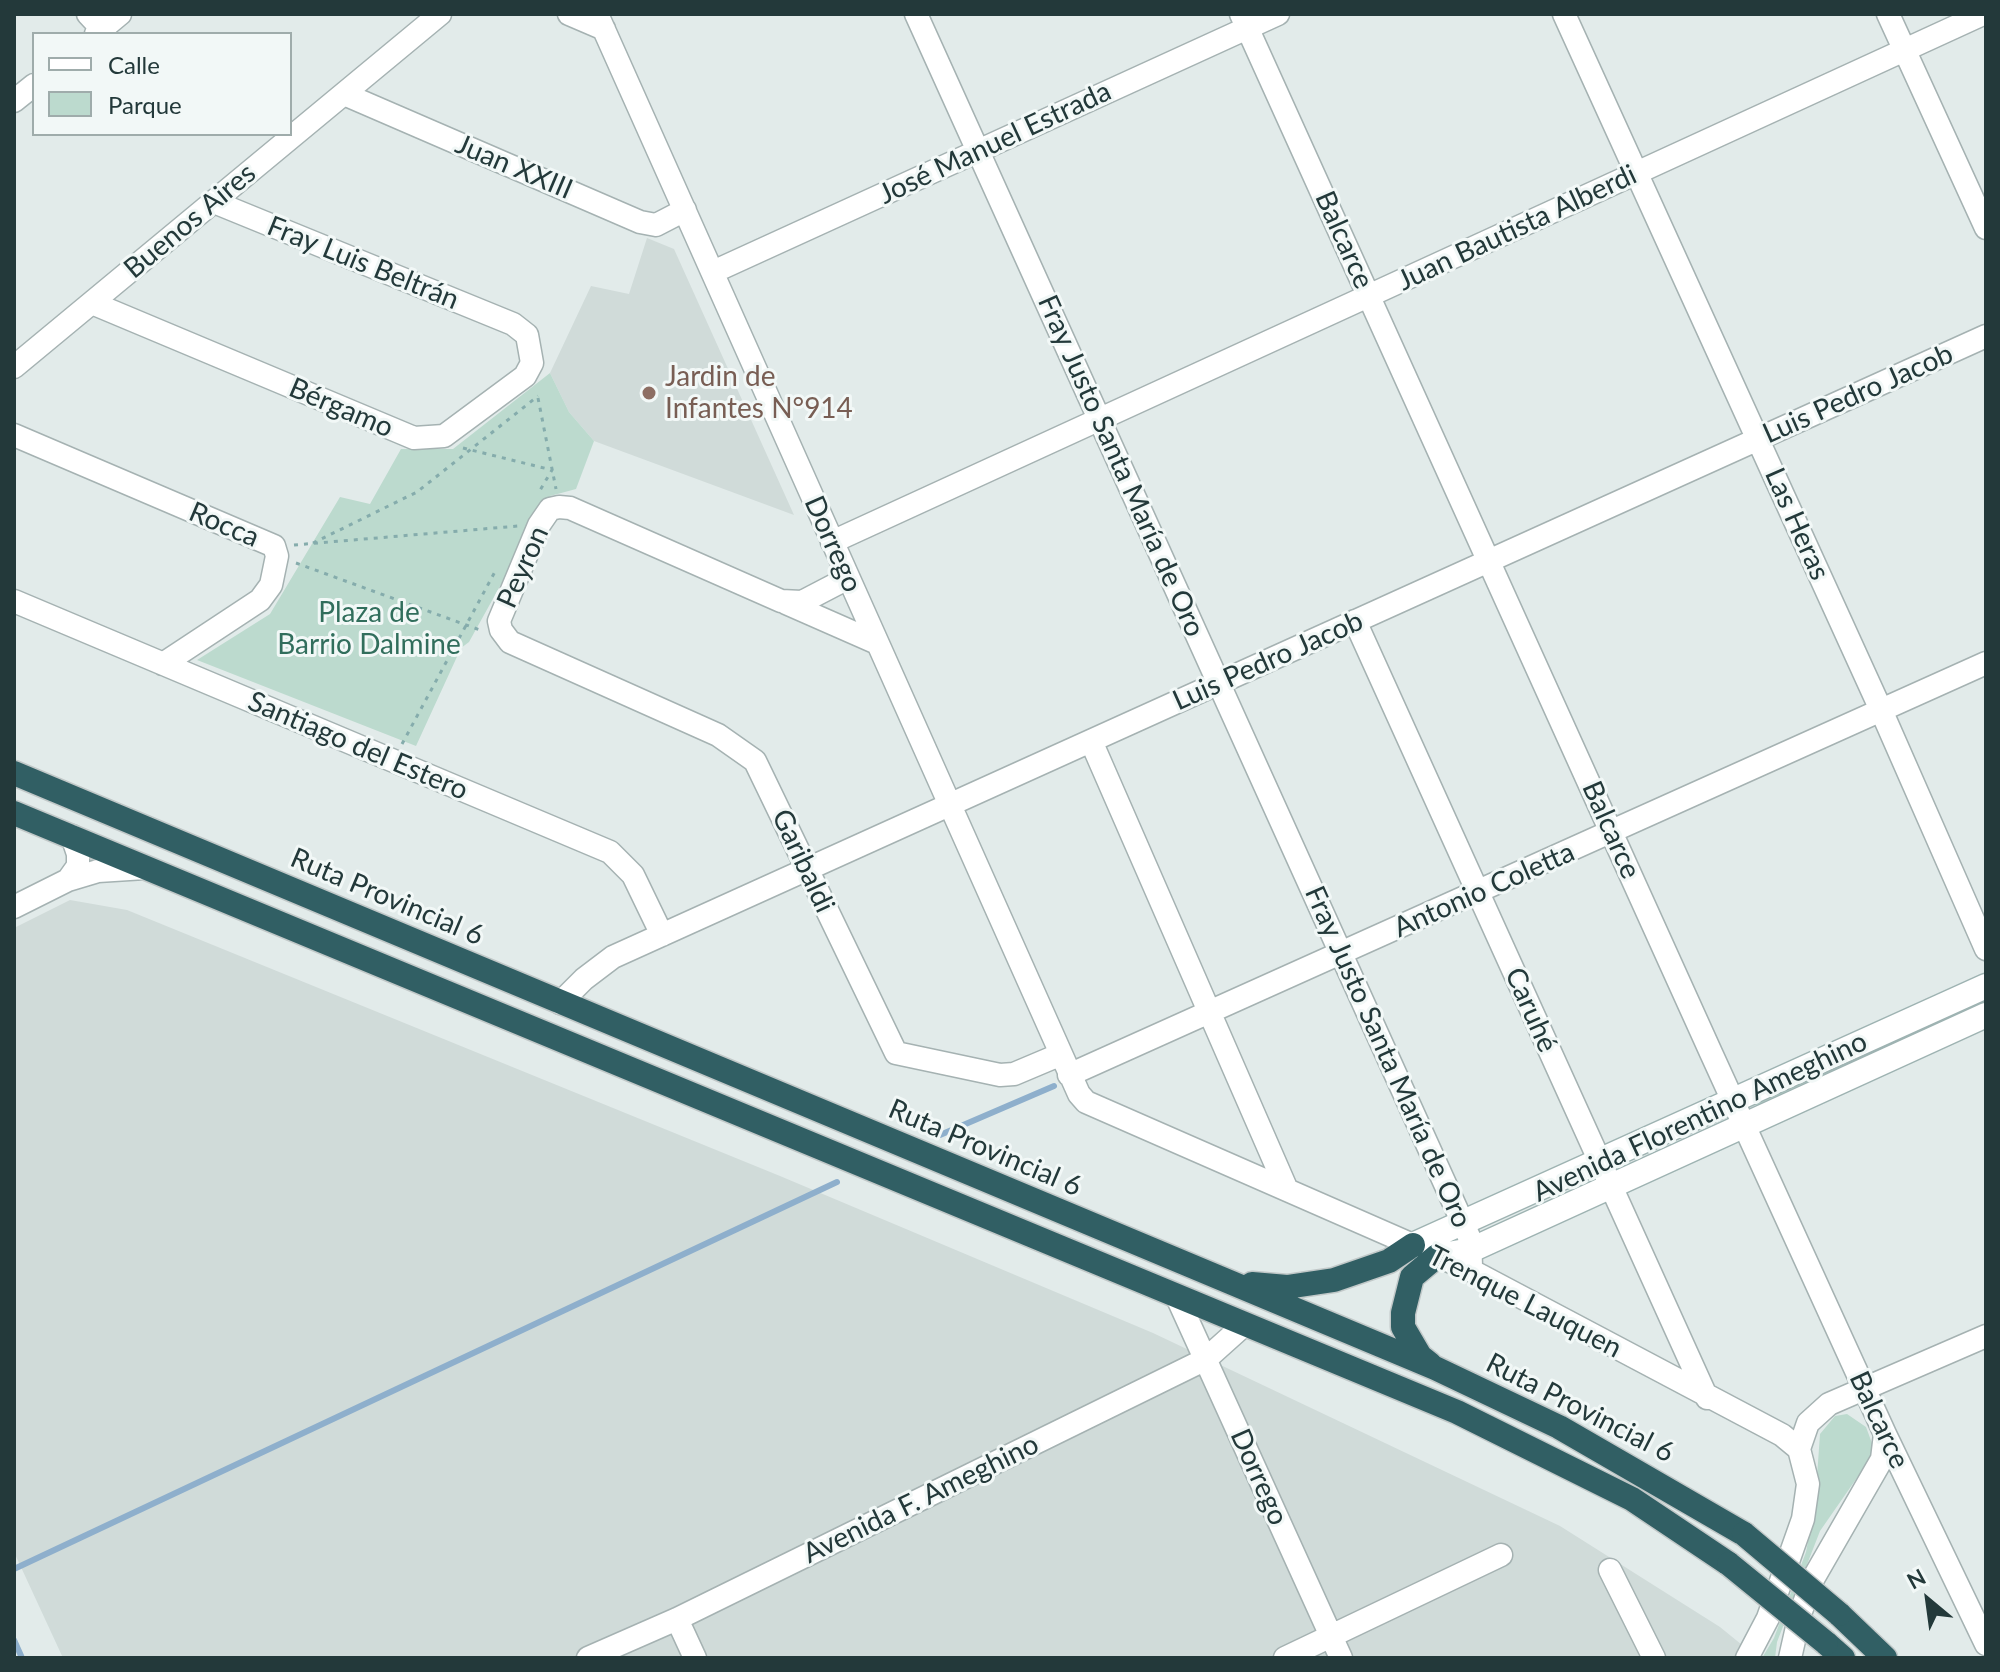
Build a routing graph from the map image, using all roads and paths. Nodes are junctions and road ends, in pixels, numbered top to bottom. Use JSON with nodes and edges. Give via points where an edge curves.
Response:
{"nodes":[{"id":1,"x":120,"y":14,"type":"edge"},
{"id":2,"x":440,"y":14,"type":"edge"},
{"id":3,"x":569,"y":14,"type":"edge"},
{"id":4,"x":916,"y":14,"type":"edge"},
{"id":5,"x":1278,"y":14,"type":"edge"},
{"id":6,"x":1564,"y":14,"type":"edge"},
{"id":7,"x":1888,"y":14,"type":"edge"},
{"id":8,"x":1983,"y":14,"type":"edge"},
{"id":9,"x":1244,"y":21,"type":"edge"},
{"id":10,"x":601,"y":22,"type":"edge"},
{"id":11,"x":95,"y":26,"type":"edge"},
{"id":12,"x":1905,"y":50,"type":"junction"},
{"id":13,"x":32,"y":87,"type":"edge"},
{"id":14,"x":344,"y":94,"type":"junction"},
{"id":15,"x":14,"y":101,"type":"edge"},
{"id":16,"x":978,"y":151,"type":"junction"},
{"id":17,"x":1637,"y":173,"type":"junction"},
{"id":18,"x":214,"y":202,"type":"junction"},
{"id":19,"x":685,"y":210,"type":"junction"},
{"id":20,"x":1986,"y":228,"type":"edge"},
{"id":21,"x":713,"y":272,"type":"junction"},
{"id":22,"x":1369,"y":296,"type":"junction"},
{"id":23,"x":92,"y":303,"type":"junction"},
{"id":24,"x":1986,"y":336,"type":"edge"},
{"id":25,"x":532,"y":363,"type":"junction"},
{"id":26,"x":14,"y":367,"type":"edge"},
{"id":27,"x":538,"y":396,"type":"junction"},
{"id":28,"x":1100,"y":420,"type":"junction"},
{"id":29,"x":14,"y":435,"type":"edge"},
{"id":30,"x":429,"y":439,"type":"junction"},
{"id":31,"x":1758,"y":439,"type":"junction"},
{"id":32,"x":471,"y":449,"type":"junction"},
{"id":33,"x":552,"y":470,"type":"junction"},
{"id":34,"x":564,"y":507,"type":"junction"},
{"id":35,"x":530,"y":525,"type":"junction"},
{"id":36,"x":513,"y":538,"type":"dead end"},
{"id":37,"x":832,"y":542,"type":"junction"},
{"id":38,"x":313,"y":543,"type":"junction"},
{"id":39,"x":276,"y":551,"type":"junction"},
{"id":40,"x":1489,"y":561,"type":"junction"},
{"id":41,"x":500,"y":562,"type":"dead end"},
{"id":42,"x":848,"y":578,"type":"junction"},
{"id":43,"x":14,"y":601,"type":"edge"},
{"id":44,"x":781,"y":601,"type":"junction"},
{"id":45,"x":1355,"y":621,"type":"junction"},
{"id":46,"x":467,"y":624,"type":"junction"},
{"id":47,"x":510,"y":642,"type":"junction"},
{"id":48,"x":877,"y":643,"type":"junction"},
{"id":49,"x":1986,"y":663,"type":"edge"},
{"id":50,"x":163,"y":664,"type":"junction"},
{"id":51,"x":1219,"y":683,"type":"junction"},
{"id":52,"x":1881,"y":710,"type":"junction"},
{"id":53,"x":1091,"y":741,"type":"junction"},
{"id":54,"x":392,"y":762,"type":"junction"},
{"id":55,"x":14,"y":773,"type":"edge"},
{"id":56,"x":950,"y":805,"type":"junction"},
{"id":57,"x":14,"y":813,"type":"edge"},
{"id":58,"x":1612,"y":832,"type":"junction"},
{"id":59,"x":72,"y":836,"type":"junction"},
{"id":60,"x":145,"y":868,"type":"junction"},
{"id":61,"x":805,"y":870,"type":"junction"},
{"id":62,"x":68,"y":880,"type":"junction"},
{"id":63,"x":1478,"y":893,"type":"junction"},
{"id":64,"x":14,"y":907,"type":"edge"},
{"id":65,"x":662,"y":935,"type":"junction"},
{"id":66,"x":1986,"y":949,"type":"edge"},
{"id":67,"x":1342,"y":954,"type":"junction"},
{"id":68,"x":1986,"y":986,"type":"edge"},
{"id":69,"x":560,"y":1003,"type":"junction"},
{"id":70,"x":1210,"y":1014,"type":"junction"},
{"id":71,"x":1986,"y":1015,"type":"edge"},
{"id":72,"x":1064,"y":1065,"type":"junction"},
{"id":73,"x":1733,"y":1102,"type":"junction"},
{"id":74,"x":1744,"y":1126,"type":"junction"},
{"id":75,"x":1600,"y":1162,"type":"junction"},
{"id":76,"x":1611,"y":1186,"type":"junction"},
{"id":77,"x":1287,"y":1190,"type":"junction"},
{"id":78,"x":1464,"y":1225,"type":"junction"},
{"id":79,"x":1413,"y":1245,"type":"junction"},
{"id":80,"x":1437,"y":1256,"type":"junction"},
{"id":81,"x":1471,"y":1261,"type":"junction"},
{"id":82,"x":1221,"y":1280,"type":"junction"},
{"id":83,"x":1177,"y":1297,"type":"junction"},
{"id":84,"x":1245,"y":1324,"type":"junction"},
{"id":85,"x":1986,"y":1336,"type":"edge"},
{"id":86,"x":1206,"y":1359,"type":"junction"},
{"id":87,"x":1435,"y":1368,"type":"junction"},
{"id":88,"x":1865,"y":1391,"type":"junction"},
{"id":89,"x":1707,"y":1398,"type":"junction"},
{"id":90,"x":1885,"y":1434,"type":"junction"},
{"id":91,"x":1799,"y":1449,"type":"junction"},
{"id":92,"x":1501,"y":1555,"type":"dead end"},
{"id":93,"x":1610,"y":1570,"type":"dead end"},
{"id":94,"x":677,"y":1619,"type":"junction"},
{"id":95,"x":1331,"y":1637,"type":"junction"},
{"id":96,"x":1986,"y":1644,"type":"edge"},
{"id":97,"x":1834,"y":1650,"type":"edge"},
{"id":98,"x":588,"y":1658,"type":"edge"},
{"id":99,"x":695,"y":1658,"type":"edge"},
{"id":100,"x":1285,"y":1658,"type":"edge"},
{"id":101,"x":1341,"y":1658,"type":"edge"},
{"id":102,"x":1654,"y":1658,"type":"edge"},
{"id":103,"x":1747,"y":1658,"type":"edge"},
{"id":104,"x":1790,"y":1658,"type":"edge"},
{"id":105,"x":1885,"y":1658,"type":"edge"}],
"edges":[{"from":1,"to":11,"type":"street"},
{"from":2,"to":14,"type":"street","name":"Buenos Aires"},
{"from":3,"to":10,"type":"street"},
{"from":4,"to":16,"type":"street","name":"Fray Justo Santa María de Oro"},
{"from":5,"to":9,"type":"street","name":"José Manuel Estrada"},
{"from":6,"to":17,"type":"street","name":"Las Heras"},
{"from":7,"to":12,"type":"street"},
{"from":8,"to":12,"type":"street","name":"Juan Bautista Alberdi"},
{"from":9,"to":16,"type":"street","name":"José Manuel Estrada"},
{"from":9,"to":22,"type":"street","name":"Balcarce"},
{"from":10,"to":19,"type":"street","name":"Dorrego"},
{"from":12,"to":17,"type":"street","name":"Juan Bautista Alberdi"},
{"from":12,"to":20,"type":"street"},
{"from":13,"to":15,"type":"street"},
{"from":14,"to":18,"type":"street","name":"Buenos Aires"},
{"from":14,"to":19,"type":"street","name":"Juan XXIII","via":[[640,222],[656,225]]},
{"from":16,"to":21,"type":"street","name":"José Manuel Estrada"},
{"from":16,"to":28,"type":"street","name":"Fray Justo Santa María de Oro"},
{"from":17,"to":22,"type":"street","name":"Juan Bautista Alberdi"},
{"from":17,"to":31,"type":"street","name":"Las Heras"},
{"from":18,"to":23,"type":"street","name":"Buenos Aires"},
{"from":18,"to":25,"type":"street","name":"Fray Luis Beltrán","via":[[513,324],[527,335]]},
{"from":19,"to":21,"type":"street","name":"Dorrego"},
{"from":21,"to":37,"type":"street","name":"Dorrego"},
{"from":22,"to":28,"type":"street","name":"Juan Bautista Alberdi"},
{"from":22,"to":40,"type":"street","name":"Balcarce"},
{"from":23,"to":26,"type":"street","name":"Buenos Aires"},
{"from":23,"to":30,"type":"street","name":"Bérgamo","via":[[405,435]]},
{"from":24,"to":31,"type":"street","name":"Luis Pedro Jacob"},
{"from":25,"to":27,"type":"path"},
{"from":25,"to":30,"type":"street","name":"Bérgamo","via":[[525,376],[444,436]]},
{"from":27,"to":32,"type":"path"},
{"from":27,"to":33,"type":"path"},
{"from":28,"to":37,"type":"street","name":"Juan Bautista Alberdi"},
{"from":28,"to":51,"type":"street","name":"Fray Justo Santa María de Oro"},
{"from":29,"to":39,"type":"street","name":"Rocca"},
{"from":30,"to":32,"type":"path"},
{"from":31,"to":40,"type":"street","name":"Luis Pedro Jacob"},
{"from":31,"to":52,"type":"street","name":"Las Heras"},
{"from":32,"to":33,"type":"path"},
{"from":32,"to":38,"type":"path","via":[[417,492]]},
{"from":33,"to":34,"type":"path"},
{"from":34,"to":35,"type":"street","name":"Peyron","via":[[550,509]]},
{"from":34,"to":44,"type":"street"},
{"from":35,"to":36,"type":"path"},
{"from":35,"to":38,"type":"path"},
{"from":35,"to":47,"type":"street","name":"Peyron","via":[[501,610],[501,630]]},
{"from":37,"to":42,"type":"street","name":"Dorrego"},
{"from":38,"to":39,"type":"path"},
{"from":39,"to":46,"type":"path"},
{"from":39,"to":50,"type":"street","name":"Rocca","via":[[271,585],[260,600]]},
{"from":40,"to":45,"type":"street","name":"Luis Pedro Jacob"},
{"from":40,"to":58,"type":"street","name":"Balcarce"},
{"from":41,"to":46,"type":"path"},
{"from":42,"to":44,"type":"street","via":[[802,602]]},
{"from":42,"to":48,"type":"street","name":"Dorrego"},
{"from":43,"to":50,"type":"street","name":"Santiago del Estero"},
{"from":44,"to":48,"type":"street"},
{"from":45,"to":51,"type":"street","name":"Luis Pedro Jacob"},
{"from":45,"to":63,"type":"street","name":"Caruhé"},
{"from":46,"to":47,"type":"path"},
{"from":46,"to":54,"type":"path"},
{"from":47,"to":61,"type":"street","name":"Garibaldi","via":[[739,749],[764,775]]},
{"from":48,"to":56,"type":"street","name":"Dorrego"},
{"from":49,"to":52,"type":"street","name":"Antonio Coletta"},
{"from":50,"to":54,"type":"street","name":"Santiago del Estero"},
{"from":51,"to":53,"type":"street","name":"Luis Pedro Jacob"},
{"from":51,"to":67,"type":"street","name":"Fray Justo Santa María de Oro"},
{"from":52,"to":58,"type":"street","name":"Antonio Coletta"},
{"from":52,"to":66,"type":"street","name":"Las Heras"},
{"from":53,"to":56,"type":"street","name":"Luis Pedro Jacob"},
{"from":53,"to":70,"type":"street"},
{"from":54,"to":65,"type":"street","name":"Santiago del Estero","via":[[610,852],[633,875]]},
{"from":55,"to":69,"type":"highway","name":"Ruta Provincial 6"},
{"from":56,"to":61,"type":"street","name":"Luis Pedro Jacob"},
{"from":56,"to":72,"type":"street","name":"Dorrego"},
{"from":57,"to":59,"type":"highway","name":"Ruta Provincial 6"},
{"from":58,"to":63,"type":"street","name":"Antonio Coletta"},
{"from":58,"to":73,"type":"street","name":"Balcarce"},
{"from":59,"to":60,"type":"highway","name":"Ruta Provincial 6"},
{"from":59,"to":62,"type":"street","via":[[78,866]]},
{"from":60,"to":62,"type":"street","via":[[98,871]]},
{"from":60,"to":83,"type":"highway","name":"Ruta Provincial 6"},
{"from":61,"to":65,"type":"street","name":"Luis Pedro Jacob"},
{"from":61,"to":72,"type":"street","name":"Garibaldi","via":[[896,1053],[1000,1075]]},
{"from":62,"to":64,"type":"street"},
{"from":63,"to":67,"type":"street","name":"Antonio Coletta"},
{"from":63,"to":75,"type":"street","name":"Caruhé"},
{"from":65,"to":69,"type":"street","name":"Luis Pedro Jacob","via":[[613,957]]},
{"from":67,"to":70,"type":"street","name":"Antonio Coletta"},
{"from":67,"to":78,"type":"street","name":"Fray Justo Santa María de Oro"},
{"from":68,"to":73,"type":"main road","name":"Avenida Florentino Ameghino"},
{"from":69,"to":82,"type":"highway","name":"Ruta Provincial 6"},
{"from":70,"to":72,"type":"street","name":"Antonio Coletta"},
{"from":70,"to":77,"type":"street"},
{"from":71,"to":74,"type":"main road","name":"Avenida Florentino Ameghino"},
{"from":72,"to":77,"type":"street","name":"Trenque Lauquen","via":[[1086,1102]]},
{"from":73,"to":74,"type":"street","name":"Balcarce"},
{"from":73,"to":75,"type":"main road","name":"Avenida Florentino Ameghino"},
{"from":74,"to":76,"type":"main road","name":"Avenida Florentino Ameghino"},
{"from":74,"to":88,"type":"street","name":"Balcarce"},
{"from":75,"to":76,"type":"street","name":"Caruhé"},
{"from":75,"to":78,"type":"main road","name":"Avenida Florentino Ameghino"},
{"from":76,"to":81,"type":"main road","name":"Avenida Florentino Ameghino"},
{"from":76,"to":89,"type":"street","name":"Caruhé"},
{"from":77,"to":79,"type":"street","name":"Trenque Lauquen"},
{"from":78,"to":79,"type":"main road","name":"Avenida Florentino Ameghino"},
{"from":78,"to":81,"type":"street","name":"Fray Justo Santa María de Oro"},
{"from":79,"to":80,"type":"street","name":"Trenque Lauquen"},
{"from":79,"to":82,"type":"highway","via":[[1365,1270],[1308,1285]]},
{"from":80,"to":81,"type":"main road","name":"Avenida Florentino Ameghino"},
{"from":80,"to":87,"type":"highway","via":[[1412,1277],[1403,1313],[1403,1327],[1414,1346]]},
{"from":81,"to":89,"type":"street","name":"Trenque Lauquen"},
{"from":82,"to":87,"type":"highway","name":"Ruta Provincial 6"},
{"from":83,"to":84,"type":"highway","name":"Ruta Provincial 6"},
{"from":83,"to":86,"type":"street","name":"Dorrego"},
{"from":84,"to":86,"type":"street","name":"Avenida F. Ameghino"},
{"from":84,"to":97,"type":"highway","name":"Ruta Provincial 6","bridge":true,"via":[[1457,1412],[1632,1499],[1729,1564]]},
{"from":85,"to":88,"type":"street"},
{"from":86,"to":94,"type":"street","name":"Avenida F. Ameghino"},
{"from":86,"to":95,"type":"street","name":"Dorrego"},
{"from":87,"to":105,"type":"highway","name":"Ruta Provincial 6","bridge":true,"via":[[1612,1455],[1744,1534]]},
{"from":88,"to":90,"type":"street","name":"Balcarce"},
{"from":88,"to":91,"type":"street","via":[[1829,1404],[1808,1423]]},
{"from":89,"to":91,"type":"street","name":"Trenque Lauquen","via":[[1782,1435]]},
{"from":90,"to":96,"type":"street","name":"Balcarce"},
{"from":90,"to":104,"type":"street","via":[[1882,1459],[1813,1579]]},
{"from":91,"to":103,"type":"street","via":[[1808,1484],[1803,1519],[1768,1618]]},
{"from":92,"to":95,"type":"street"},
{"from":93,"to":102,"type":"street"},
{"from":94,"to":98,"type":"street","name":"Avenida F. Ameghino"},
{"from":94,"to":99,"type":"street"},
{"from":95,"to":100,"type":"street"},
{"from":95,"to":101,"type":"street","name":"Dorrego"}]}
